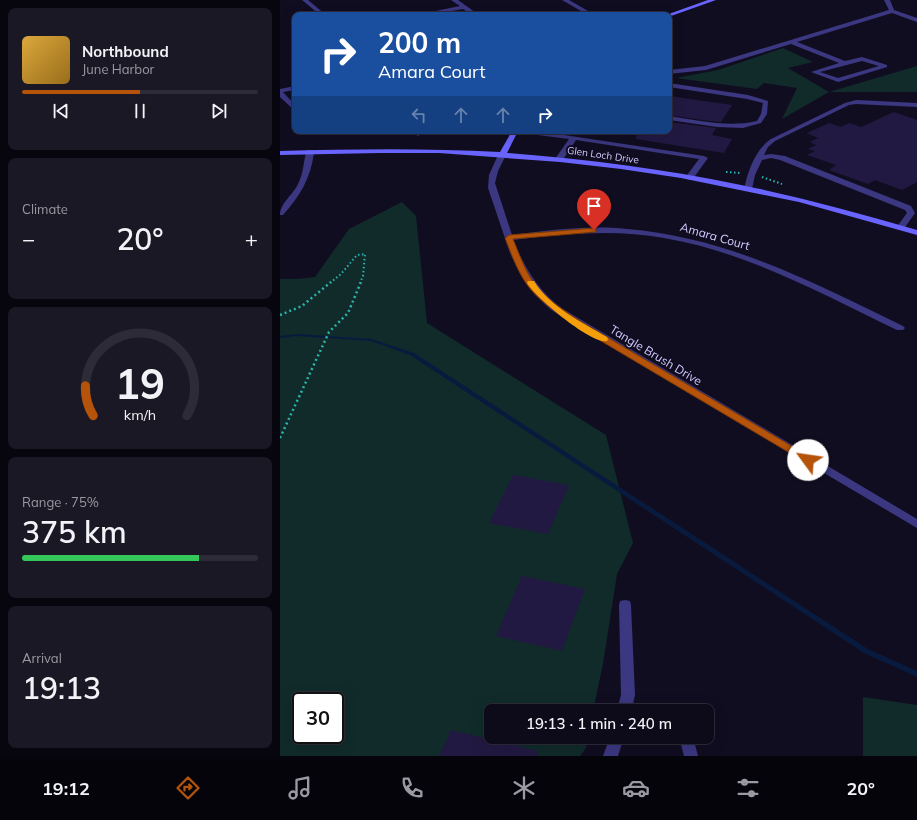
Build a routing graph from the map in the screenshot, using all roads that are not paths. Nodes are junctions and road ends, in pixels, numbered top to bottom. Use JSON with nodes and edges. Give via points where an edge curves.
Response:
{"nodes":[{"id":1,"x":306,"y":0,"type":"edge"},
{"id":2,"x":454,"y":0,"type":"edge"},
{"id":3,"x":565,"y":0,"type":"edge"},
{"id":4,"x":713,"y":0,"type":"edge"},
{"id":5,"x":887,"y":0,"type":"edge"},
{"id":6,"x":464,"y":7,"type":"junction"},
{"id":7,"x":892,"y":11,"type":"junction"},
{"id":8,"x":320,"y":12,"type":"edge"},
{"id":9,"x":435,"y":12,"type":"edge"},
{"id":10,"x":472,"y":12,"type":"edge"},
{"id":11,"x":587,"y":12,"type":"edge"},
{"id":12,"x":672,"y":14,"type":"edge"},
{"id":13,"x":917,"y":20,"type":"edge"},
{"id":14,"x":792,"y":42,"type":"junction"},
{"id":15,"x":844,"y":63,"type":"junction"},
{"id":16,"x":672,"y":72,"type":"edge"},
{"id":17,"x":672,"y":85,"type":"edge"},
{"id":18,"x":292,"y":89,"type":"edge"},
{"id":19,"x":280,"y":92,"type":"edge"},
{"id":20,"x":896,"y":104,"type":"junction"},
{"id":21,"x":917,"y":105,"type":"edge"},
{"id":22,"x":292,"y":106,"type":"edge"},
{"id":23,"x":917,"y":111,"type":"edge"},
{"id":24,"x":672,"y":118,"type":"edge"},
{"id":25,"x":513,"y":134,"type":"edge"},
{"id":26,"x":544,"y":134,"type":"edge"},
{"id":27,"x":574,"y":138,"type":"junction"},
{"id":28,"x":310,"y":152,"type":"junction"},
{"id":29,"x":280,"y":153,"type":"edge"},
{"id":30,"x":502,"y":155,"type":"junction"},
{"id":31,"x":759,"y":158,"type":"junction"},
{"id":32,"x":559,"y":159,"type":"junction"},
{"id":33,"x":689,"y":178,"type":"junction"},
{"id":34,"x":748,"y":189,"type":"junction"},
{"id":35,"x":914,"y":212,"type":"edge"},
{"id":36,"x":280,"y":213,"type":"edge"},
{"id":37,"x":900,"y":228,"type":"junction"},
{"id":38,"x":917,"y":233,"type":"edge"},
{"id":39,"x":509,"y":238,"type":"junction"},
{"id":40,"x":900,"y":328,"type":"dead end"},
{"id":41,"x":917,"y":524,"type":"edge"},
{"id":42,"x":625,"y":605,"type":"dead end"},
{"id":43,"x":626,"y":704,"type":"edge"},
{"id":44,"x":615,"y":744,"type":"edge"},
{"id":45,"x":688,"y":744,"type":"edge"},
{"id":46,"x":610,"y":756,"type":"edge"},
{"id":47,"x":691,"y":756,"type":"edge"}],
"edges":[{"from":1,"to":8,"type":"street"},
{"from":2,"to":6,"type":"street"},
{"from":3,"to":11,"type":"street"},
{"from":4,"to":12,"type":"street"},
{"from":5,"to":7,"type":"street"},
{"from":6,"to":9,"type":"street"},
{"from":6,"to":10,"type":"street"},
{"from":7,"to":13,"type":"street"},
{"from":7,"to":14,"type":"street"},
{"from":14,"to":15,"type":"street"},
{"from":14,"to":16,"type":"street","via":[[706,68]]},
{"from":15,"to":15,"type":"street","via":[[814,72],[838,80],[885,66],[862,59]]},
{"from":17,"to":24,"type":"street","via":[[766,102],[764,114],[759,122],[743,126]]},
{"from":18,"to":19,"type":"street"},
{"from":19,"to":22,"type":"street"},
{"from":20,"to":21,"type":"street"},
{"from":20,"to":23,"type":"street"},
{"from":20,"to":31,"type":"street","via":[[847,104],[773,140],[765,146]]},
{"from":25,"to":30,"type":"street","name":"Tangle Brush Drive"},
{"from":26,"to":27,"type":"street"},
{"from":27,"to":32,"type":"street"},
{"from":27,"to":33,"type":"street","via":[[704,158]]},
{"from":28,"to":29,"type":"street","name":"Glen Loch Drive"},
{"from":28,"to":30,"type":"street","name":"Glen Loch Drive","via":[[407,150]]},
{"from":28,"to":36,"type":"street","via":[[310,167],[303,184]]},
{"from":30,"to":32,"type":"street","name":"Glen Loch Drive"},
{"from":30,"to":39,"type":"street","name":"Tangle Brush Drive","via":[[491,180]]},
{"from":31,"to":34,"type":"street"},
{"from":31,"to":35,"type":"street","via":[[775,156],[791,161],[900,204]]},
{"from":32,"to":33,"type":"street","name":"Glen Loch Drive"},
{"from":33,"to":34,"type":"street","name":"Glen Loch Drive"},
{"from":34,"to":37,"type":"street","name":"Glen Loch Drive"},
{"from":35,"to":37,"type":"street"},
{"from":37,"to":38,"type":"street","name":"Glen Loch Drive"},
{"from":39,"to":40,"type":"street","name":"Amara Court","via":[[594,230],[627,231],[692,240],[774,268]]},
{"from":39,"to":41,"type":"street","name":"Tangle Brush Drive","via":[[520,266],[534,289],[577,323]]},
{"from":42,"to":43,"type":"street","via":[[628,695]]},
{"from":44,"to":46,"type":"street"},
{"from":45,"to":47,"type":"street"}]}
